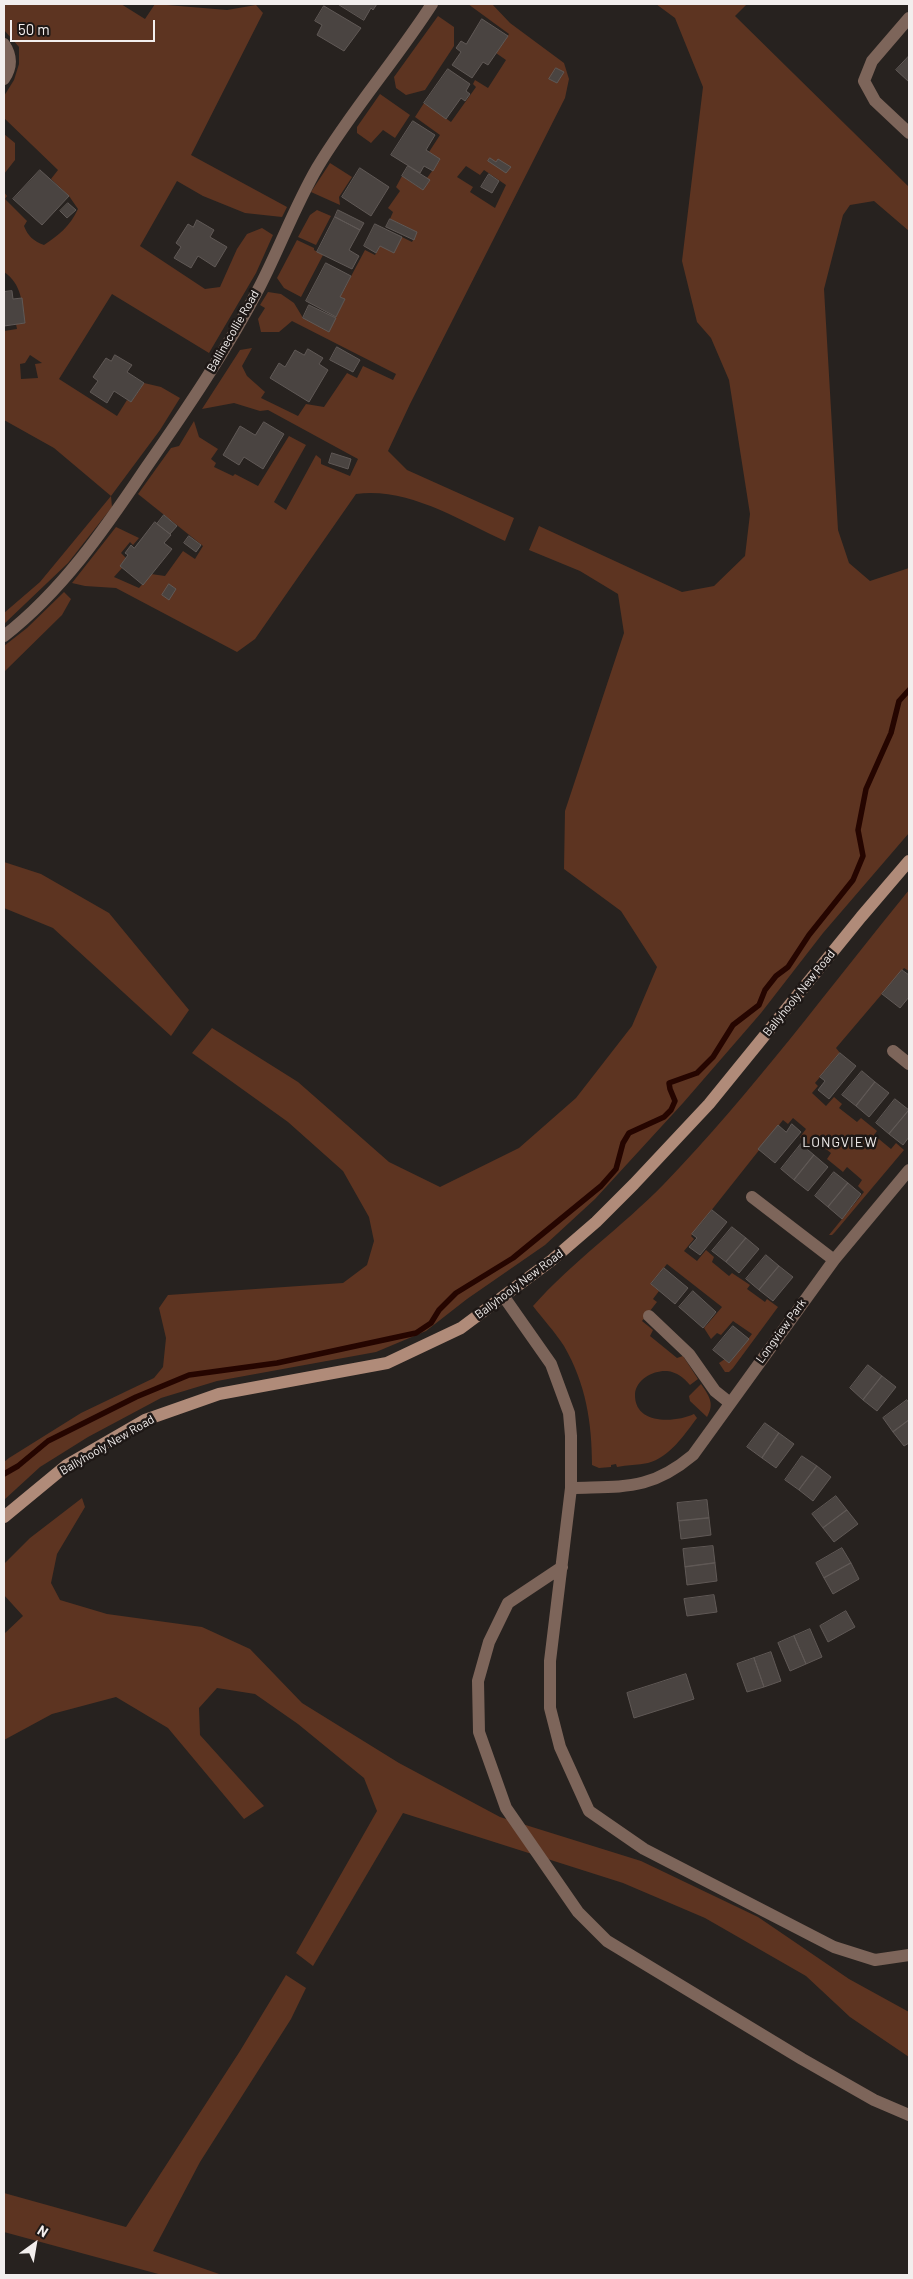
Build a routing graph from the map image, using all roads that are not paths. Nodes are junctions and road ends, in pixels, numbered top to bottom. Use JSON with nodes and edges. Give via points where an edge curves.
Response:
{"nodes":[{"id":1,"x":432,"y":4,"type":"edge"},
{"id":2,"x":909,"y":18,"type":"edge"},
{"id":3,"x":4,"y":44,"type":"edge"},
{"id":4,"x":4,"y":79,"type":"edge"},
{"id":5,"x":909,"y":133,"type":"edge"},
{"id":6,"x":4,"y":636,"type":"edge"},
{"id":7,"x":909,"y":861,"type":"edge"},
{"id":8,"x":893,"y":1051,"type":"dead end"},
{"id":9,"x":909,"y":1064,"type":"edge"},
{"id":10,"x":909,"y":1170,"type":"edge"},
{"id":11,"x":752,"y":1198,"type":"dead end"},
{"id":12,"x":834,"y":1260,"type":"junction"},
{"id":13,"x":504,"y":1297,"type":"junction"},
{"id":14,"x":649,"y":1316,"type":"dead end"},
{"id":15,"x":730,"y":1403,"type":"junction"},
{"id":16,"x":571,"y":1488,"type":"junction"},
{"id":17,"x":4,"y":1517,"type":"edge"},
{"id":18,"x":562,"y":1567,"type":"junction"},
{"id":19,"x":909,"y":1955,"type":"edge"},
{"id":20,"x":909,"y":2115,"type":"edge"}],
"edges":[{"from":1,"to":6,"type":"street","name":"Ballinecollie Road","via":[[319,166],[293,212],[259,287],[183,415],[74,568],[22,622]]},
{"from":2,"to":5,"type":"street","via":[[872,61],[864,81],[874,101]]},
{"from":3,"to":4,"type":"street","via":[[11,62]]},
{"from":7,"to":13,"type":"main road","name":"Ballyhooly New Road","via":[[709,1104],[596,1222]]},
{"from":8,"to":9,"type":"street"},
{"from":10,"to":12,"type":"street","name":"Longview Park"},
{"from":11,"to":12,"type":"street"},
{"from":12,"to":15,"type":"street","name":"Longview Park"},
{"from":13,"to":16,"type":"street","via":[[552,1364],[562,1388],[571,1436]]},
{"from":13,"to":17,"type":"main road","name":"Ballyhooly New Road","via":[[461,1328],[387,1364],[219,1394],[145,1420],[67,1466]]},
{"from":14,"to":15,"type":"street","via":[[689,1354],[715,1390]]},
{"from":15,"to":16,"type":"street","name":"Longview Park","via":[[693,1454],[662,1477],[622,1486]]},
{"from":16,"to":18,"type":"street"},
{"from":18,"to":19,"type":"street","via":[[550,1661],[550,1708],[560,1747],[589,1811],[644,1850],[834,1947],[876,1960]]},
{"from":18,"to":20,"type":"street","via":[[508,1603],[489,1642],[478,1682],[479,1732],[506,1808],[578,1912],[608,1941],[802,2059],[874,2100]]}]}
